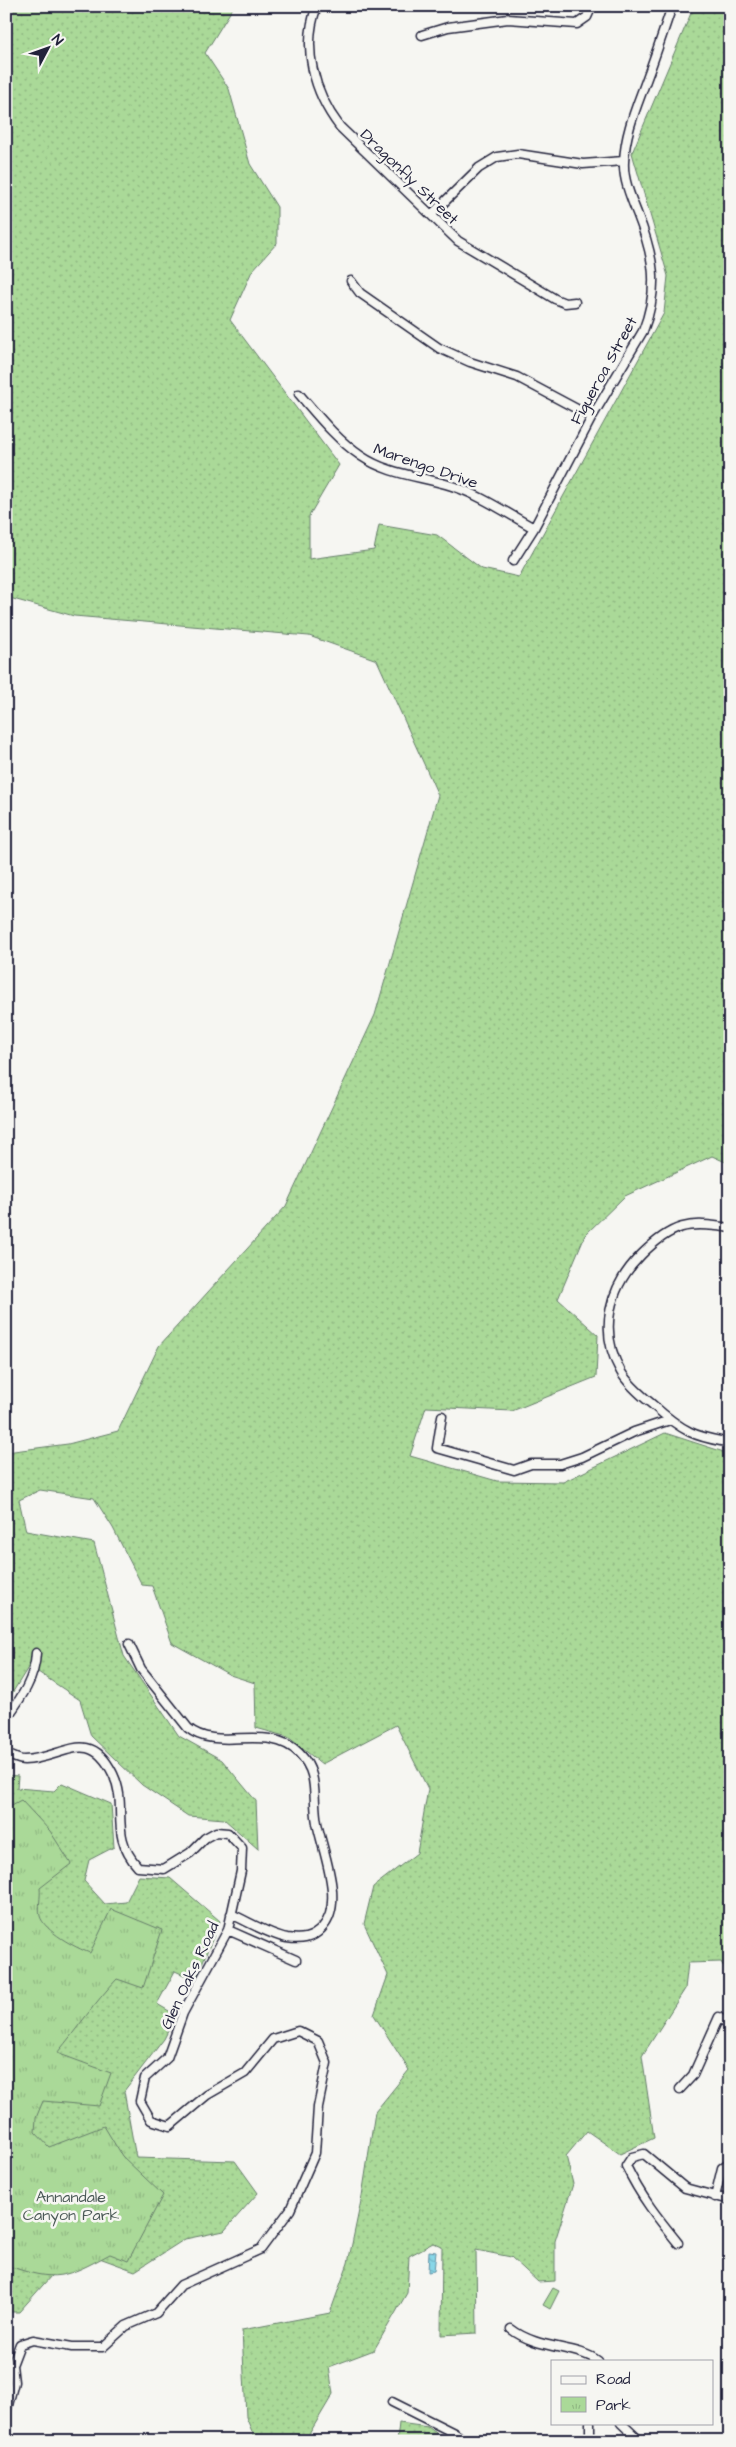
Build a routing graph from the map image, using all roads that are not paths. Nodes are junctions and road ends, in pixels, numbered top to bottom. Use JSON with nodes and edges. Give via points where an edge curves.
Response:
{"nodes":[{"id":1,"x":317,"y":6,"type":"edge"},
{"id":2,"x":592,"y":6,"type":"edge"},
{"id":3,"x":672,"y":6,"type":"edge"},
{"id":4,"x":422,"y":35,"type":"dead end"},
{"id":5,"x":624,"y":161,"type":"junction"},
{"id":6,"x":431,"y":215,"type":"junction"},
{"id":7,"x":351,"y":281,"type":"dead end"},
{"id":8,"x":576,"y":302,"type":"dead end"},
{"id":9,"x":299,"y":394,"type":"dead end"},
{"id":10,"x":592,"y":417,"type":"junction"},
{"id":11,"x":534,"y":528,"type":"junction"},
{"id":12,"x":513,"y":561,"type":"dead end"},
{"id":13,"x":730,"y":1228,"type":"edge"},
{"id":14,"x":442,"y":1416,"type":"dead end"},
{"id":15,"x":670,"y":1420,"type":"junction"},
{"id":16,"x":730,"y":1443,"type":"edge"},
{"id":17,"x":129,"y":1644,"type":"dead end"},
{"id":18,"x":36,"y":1653,"type":"dead end"},
{"id":19,"x":6,"y":1719,"type":"edge"},
{"id":20,"x":6,"y":1754,"type":"edge"},
{"id":21,"x":231,"y":1914,"type":"junction"},
{"id":22,"x":228,"y":1930,"type":"junction"},
{"id":23,"x":296,"y":1960,"type":"dead end"},
{"id":24,"x":730,"y":2026,"type":"edge"},
{"id":25,"x":680,"y":2089,"type":"dead end"},
{"id":26,"x":730,"y":2162,"type":"edge"},
{"id":27,"x":715,"y":2197,"type":"junction"},
{"id":28,"x":730,"y":2200,"type":"edge"},
{"id":29,"x":678,"y":2243,"type":"dead end"},
{"id":30,"x":511,"y":2329,"type":"dead end"},
{"id":31,"x":596,"y":2360,"type":"edge"},
{"id":32,"x":392,"y":2402,"type":"dead end"},
{"id":33,"x":6,"y":2413,"type":"edge"},
{"id":34,"x":590,"y":2424,"type":"edge"},
{"id":35,"x":623,"y":2424,"type":"edge"},
{"id":36,"x":466,"y":2441,"type":"edge"},
{"id":37,"x":596,"y":2441,"type":"edge"},
{"id":38,"x":640,"y":2441,"type":"edge"}],
"edges":[{"from":1,"to":6,"type":"street","name":"Dragonfly Street","via":[[309,52],[317,85],[328,111],[340,127]]},
{"from":2,"to":4,"type":"street","via":[[587,17],[577,24],[502,20],[448,27]]},
{"from":3,"to":5,"type":"street","name":"Figueroa Street","via":[[631,122]]},
{"from":5,"to":6,"type":"street","via":[[583,164],[518,154],[497,157],[479,168]]},
{"from":5,"to":10,"type":"street","name":"Figueroa Street","via":[[630,194],[654,272],[652,300],[643,331]]},
{"from":6,"to":8,"type":"street","name":"Dragonfly Street","via":[[471,250],[555,299],[565,303]]},
{"from":7,"to":10,"type":"street","via":[[360,293],[439,348],[517,377]]},
{"from":9,"to":11,"type":"street","name":"Marengo Drive","via":[[336,436],[363,458],[392,471],[470,493]]},
{"from":10,"to":11,"type":"street","name":"Figueroa Street"},
{"from":11,"to":12,"type":"street","name":"Figueroa Street"},
{"from":13,"to":15,"type":"street","via":[[701,1224],[674,1229],[656,1240],[634,1261],[611,1299],[609,1340],[622,1372],[643,1397]]},
{"from":14,"to":15,"type":"street","via":[[437,1448],[514,1470],[531,1464],[560,1464],[582,1458],[610,1442]]},
{"from":15,"to":16,"type":"street","via":[[702,1437]]},
{"from":17,"to":21,"type":"street","via":[[141,1669],[195,1734],[278,1740],[298,1751],[311,1769],[317,1823],[330,1877],[330,1918],[318,1932],[304,1939],[284,1937]]},
{"from":18,"to":19,"type":"street","via":[[32,1680]]},
{"from":20,"to":21,"type":"street","name":"Glen Oaks Road","via":[[22,1760],[42,1758],[78,1747],[99,1752],[120,1789],[119,1826],[128,1855],[138,1867],[164,1869],[216,1832],[228,1833],[242,1848],[241,1871]]},
{"from":21,"to":22,"type":"street","name":"Glen Oaks Road"},
{"from":22,"to":23,"type":"street"},
{"from":22,"to":33,"type":"street","name":"Glen Oaks Road","via":[[183,2013],[167,2058],[145,2078],[140,2102],[151,2120],[170,2126],[206,2095],[246,2073],[274,2039],[298,2031],[318,2041],[327,2063],[318,2107],[315,2153],[293,2203],[261,2249],[181,2285],[156,2313],[126,2326],[103,2347],[72,2347],[33,2340],[20,2344],[12,2365],[14,2382]]},
{"from":24,"to":25,"type":"street","via":[[719,2017],[692,2075]]},
{"from":26,"to":27,"type":"street","via":[[722,2168]]},
{"from":27,"to":28,"type":"street"},
{"from":27,"to":29,"type":"street","via":[[685,2188],[644,2154],[632,2158],[626,2166],[635,2184]]},
{"from":30,"to":31,"type":"street","via":[[527,2340]]},
{"from":32,"to":36,"type":"street"},
{"from":34,"to":37,"type":"street","via":[[590,2434]]},
{"from":35,"to":38,"type":"street"}]}
